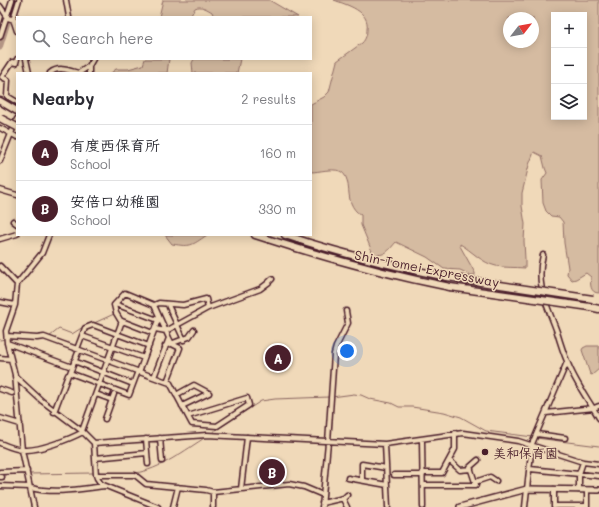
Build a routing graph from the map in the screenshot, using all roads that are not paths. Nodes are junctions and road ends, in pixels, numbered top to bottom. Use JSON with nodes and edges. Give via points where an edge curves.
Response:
{"nodes":[{"id":1,"x":12,"y":0,"type":"edge"},
{"id":2,"x":19,"y":0,"type":"edge"},
{"id":3,"x":66,"y":0,"type":"edge"},
{"id":4,"x":0,"y":6,"type":"edge"},
{"id":5,"x":69,"y":16,"type":"edge"},
{"id":6,"x":11,"y":18,"type":"edge"},
{"id":7,"x":16,"y":29,"type":"edge"},
{"id":8,"x":0,"y":37,"type":"edge"},
{"id":9,"x":17,"y":60,"type":"edge"},
{"id":10,"x":26,"y":60,"type":"edge"},
{"id":11,"x":92,"y":60,"type":"edge"},
{"id":12,"x":89,"y":66,"type":"junction"},
{"id":13,"x":29,"y":72,"type":"edge"},
{"id":14,"x":52,"y":72,"type":"edge"},
{"id":15,"x":74,"y":72,"type":"edge"},
{"id":16,"x":80,"y":72,"type":"edge"},
{"id":17,"x":89,"y":72,"type":"edge"},
{"id":18,"x":0,"y":101,"type":"edge"},
{"id":19,"x":16,"y":101,"type":"edge"},
{"id":20,"x":16,"y":110,"type":"edge"},
{"id":21,"x":0,"y":118,"type":"edge"},
{"id":22,"x":16,"y":121,"type":"edge"},
{"id":23,"x":16,"y":126,"type":"edge"},
{"id":24,"x":0,"y":128,"type":"edge"},
{"id":25,"x":10,"y":134,"type":"junction"},
{"id":26,"x":16,"y":137,"type":"edge"},
{"id":27,"x":0,"y":161,"type":"edge"},
{"id":28,"x":0,"y":190,"type":"edge"},
{"id":29,"x":16,"y":195,"type":"edge"},
{"id":30,"x":13,"y":221,"type":"dead end"},
{"id":31,"x":16,"y":223,"type":"edge"},
{"id":32,"x":16,"y":234,"type":"edge"},
{"id":33,"x":49,"y":236,"type":"edge"},
{"id":34,"x":258,"y":236,"type":"edge"},
{"id":35,"x":288,"y":236,"type":"edge"},
{"id":36,"x":0,"y":239,"type":"edge"},
{"id":37,"x":543,"y":255,"type":"dead end"},
{"id":38,"x":0,"y":266,"type":"edge"},
{"id":39,"x":272,"y":279,"type":"dead end"},
{"id":40,"x":17,"y":284,"type":"junction"},
{"id":41,"x":596,"y":300,"type":"edge"},
{"id":42,"x":0,"y":302,"type":"edge"},
{"id":43,"x":115,"y":304,"type":"junction"},
{"id":44,"x":15,"y":305,"type":"junction"},
{"id":45,"x":154,"y":305,"type":"junction"},
{"id":46,"x":168,"y":305,"type":"junction"},
{"id":47,"x":208,"y":308,"type":"junction"},
{"id":48,"x":599,"y":308,"type":"edge"},
{"id":49,"x":346,"y":311,"type":"dead end"},
{"id":50,"x":159,"y":318,"type":"junction"},
{"id":51,"x":122,"y":323,"type":"junction"},
{"id":52,"x":177,"y":324,"type":"junction"},
{"id":53,"x":166,"y":330,"type":"junction"},
{"id":54,"x":194,"y":330,"type":"dead end"},
{"id":55,"x":154,"y":331,"type":"junction"},
{"id":56,"x":118,"y":334,"type":"junction"},
{"id":57,"x":6,"y":336,"type":"junction"},
{"id":58,"x":82,"y":336,"type":"junction"},
{"id":59,"x":169,"y":338,"type":"junction"},
{"id":60,"x":184,"y":340,"type":"junction"},
{"id":61,"x":7,"y":343,"type":"junction"},
{"id":62,"x":172,"y":344,"type":"junction"},
{"id":63,"x":149,"y":346,"type":"junction"},
{"id":64,"x":165,"y":346,"type":"junction"},
{"id":65,"x":113,"y":347,"type":"junction"},
{"id":66,"x":78,"y":349,"type":"junction"},
{"id":67,"x":0,"y":358,"type":"edge"},
{"id":68,"x":144,"y":358,"type":"junction"},
{"id":69,"x":11,"y":359,"type":"junction"},
{"id":70,"x":108,"y":361,"type":"junction"},
{"id":71,"x":74,"y":362,"type":"junction"},
{"id":72,"x":567,"y":362,"type":"junction"},
{"id":73,"x":72,"y":367,"type":"junction"},
{"id":74,"x":139,"y":372,"type":"junction"},
{"id":75,"x":104,"y":373,"type":"junction"},
{"id":76,"x":15,"y":375,"type":"junction"},
{"id":77,"x":68,"y":375,"type":"dead end"},
{"id":78,"x":154,"y":377,"type":"junction"},
{"id":79,"x":167,"y":382,"type":"junction"},
{"id":80,"x":99,"y":384,"type":"junction"},
{"id":81,"x":133,"y":384,"type":"junction"},
{"id":82,"x":0,"y":389,"type":"edge"},
{"id":83,"x":12,"y":393,"type":"dead end"},
{"id":84,"x":96,"y":394,"type":"junction"},
{"id":85,"x":114,"y":394,"type":"dead end"},
{"id":86,"x":176,"y":395,"type":"junction"},
{"id":87,"x":112,"y":400,"type":"junction"},
{"id":88,"x":182,"y":406,"type":"junction"},
{"id":89,"x":599,"y":406,"type":"edge"},
{"id":90,"x":594,"y":408,"type":"junction"},
{"id":91,"x":54,"y":412,"type":"junction"},
{"id":92,"x":546,"y":413,"type":"junction"},
{"id":93,"x":188,"y":416,"type":"junction"},
{"id":94,"x":0,"y":418,"type":"edge"},
{"id":95,"x":599,"y":418,"type":"edge"},
{"id":96,"x":105,"y":419,"type":"dead end"},
{"id":97,"x":20,"y":424,"type":"junction"},
{"id":98,"x":83,"y":432,"type":"junction"},
{"id":99,"x":455,"y":433,"type":"junction"},
{"id":100,"x":537,"y":434,"type":"junction"},
{"id":101,"x":247,"y":437,"type":"junction"},
{"id":102,"x":160,"y":438,"type":"junction"},
{"id":103,"x":565,"y":438,"type":"dead end"},
{"id":104,"x":146,"y":439,"type":"junction"},
{"id":105,"x":422,"y":440,"type":"junction"},
{"id":106,"x":328,"y":442,"type":"junction"},
{"id":107,"x":94,"y":443,"type":"junction"},
{"id":108,"x":0,"y":444,"type":"edge"},
{"id":109,"x":385,"y":444,"type":"junction"},
{"id":110,"x":532,"y":444,"type":"junction"},
{"id":111,"x":22,"y":450,"type":"junction"},
{"id":112,"x":148,"y":453,"type":"junction"},
{"id":113,"x":95,"y":458,"type":"junction"},
{"id":114,"x":449,"y":460,"type":"junction"},
{"id":115,"x":478,"y":460,"type":"dead end"},
{"id":116,"x":162,"y":461,"type":"dead end"},
{"id":117,"x":583,"y":462,"type":"junction"},
{"id":118,"x":148,"y":464,"type":"dead end"},
{"id":119,"x":599,"y":464,"type":"edge"},
{"id":120,"x":386,"y":468,"type":"junction"},
{"id":121,"x":471,"y":469,"type":"junction"},
{"id":122,"x":530,"y":469,"type":"junction"},
{"id":123,"x":0,"y":472,"type":"edge"},
{"id":124,"x":28,"y":473,"type":"junction"},
{"id":125,"x":423,"y":474,"type":"junction"},
{"id":126,"x":579,"y":474,"type":"junction"},
{"id":127,"x":96,"y":475,"type":"junction"},
{"id":128,"x":394,"y":475,"type":"dead end"},
{"id":129,"x":599,"y":476,"type":"edge"},
{"id":130,"x":348,"y":478,"type":"dead end"},
{"id":131,"x":362,"y":480,"type":"junction"},
{"id":132,"x":496,"y":481,"type":"dead end"},
{"id":133,"x":475,"y":482,"type":"junction"},
{"id":134,"x":387,"y":485,"type":"junction"},
{"id":135,"x":423,"y":485,"type":"junction"},
{"id":136,"x":0,"y":486,"type":"edge"},
{"id":137,"x":106,"y":486,"type":"junction"},
{"id":138,"x":30,"y":487,"type":"junction"},
{"id":139,"x":178,"y":487,"type":"junction"},
{"id":140,"x":240,"y":489,"type":"junction"},
{"id":141,"x":528,"y":489,"type":"junction"},
{"id":142,"x":554,"y":489,"type":"junction"},
{"id":143,"x":579,"y":490,"type":"junction"},
{"id":144,"x":587,"y":490,"type":"junction"},
{"id":145,"x":599,"y":490,"type":"edge"},
{"id":146,"x":213,"y":492,"type":"junction"},
{"id":147,"x":323,"y":495,"type":"junction"},
{"id":148,"x":322,"y":505,"type":"edge"},
{"id":149,"x":554,"y":506,"type":"edge"},
{"id":150,"x":587,"y":506,"type":"edge"},
{"id":151,"x":34,"y":507,"type":"edge"},
{"id":152,"x":158,"y":507,"type":"edge"},
{"id":153,"x":173,"y":507,"type":"edge"},
{"id":154,"x":213,"y":507,"type":"edge"},
{"id":155,"x":347,"y":507,"type":"edge"},
{"id":156,"x":388,"y":507,"type":"edge"},
{"id":157,"x":423,"y":507,"type":"edge"},
{"id":158,"x":460,"y":507,"type":"edge"},
{"id":159,"x":525,"y":507,"type":"edge"}],
"edges":[{"from":1,"to":6,"type":"street"},
{"from":2,"to":6,"type":"street"},
{"from":3,"to":5,"type":"street"},
{"from":4,"to":6,"type":"street"},
{"from":6,"to":7,"type":"street"},
{"from":6,"to":8,"type":"street"},
{"from":9,"to":19,"type":"street","via":[[16,63],[12,62],[2,77],[8,80],[7,96]]},
{"from":10,"to":13,"type":"street"},
{"from":11,"to":12,"type":"street"},
{"from":12,"to":16,"type":"street"},
{"from":12,"to":17,"type":"street"},
{"from":14,"to":15,"type":"street","via":[[64,69]]},
{"from":18,"to":20,"type":"highway"},
{"from":21,"to":23,"type":"highway","bridge":true},
{"from":22,"to":25,"type":"street"},
{"from":24,"to":25,"type":"street"},
{"from":25,"to":26,"type":"street"},
{"from":25,"to":27,"type":"street"},
{"from":28,"to":29,"type":"street"},
{"from":30,"to":31,"type":"street"},
{"from":32,"to":36,"type":"street"},
{"from":33,"to":40,"type":"street","via":[[42,253]]},
{"from":34,"to":48,"type":"highway","name":"Shin-Tomei Expressway","bridge":true,"via":[[413,280]]},
{"from":35,"to":41,"type":"highway","name":"Shin-Tomei Expressway","bridge":true,"via":[[360,258],[447,277]]},
{"from":37,"to":72,"type":"street","via":[[542,295]]},
{"from":38,"to":40,"type":"street"},
{"from":39,"to":47,"type":"street","via":[[260,288]]},
{"from":40,"to":44,"type":"street"},
{"from":42,"to":44,"type":"street"},
{"from":43,"to":45,"type":"street","via":[[124,293]]},
{"from":43,"to":50,"type":"street"},
{"from":43,"to":51,"type":"street","via":[[116,313]]},
{"from":44,"to":57,"type":"street"},
{"from":45,"to":46,"type":"street"},
{"from":45,"to":50,"type":"street"},
{"from":46,"to":47,"type":"street","via":[[183,305],[206,299]]},
{"from":46,"to":52,"type":"street"},
{"from":47,"to":52,"type":"street"},
{"from":49,"to":106,"type":"street","via":[[348,323],[334,354]]},
{"from":50,"to":53,"type":"street"},
{"from":50,"to":55,"type":"street"},
{"from":51,"to":55,"type":"street"},
{"from":51,"to":56,"type":"street"},
{"from":52,"to":53,"type":"street"},
{"from":52,"to":60,"type":"street"},
{"from":53,"to":55,"type":"street"},
{"from":53,"to":59,"type":"street"},
{"from":54,"to":60,"type":"street","via":[[189,338]]},
{"from":55,"to":63,"type":"street"},
{"from":56,"to":58,"type":"street","via":[[92,325],[85,328]]},
{"from":56,"to":63,"type":"street"},
{"from":56,"to":65,"type":"street"},
{"from":57,"to":61,"type":"street"},
{"from":57,"to":66,"type":"street","via":[[44,337]]},
{"from":58,"to":65,"type":"street"},
{"from":58,"to":66,"type":"street"},
{"from":59,"to":62,"type":"street"},
{"from":59,"to":64,"type":"street"},
{"from":60,"to":62,"type":"street"},
{"from":61,"to":69,"type":"street"},
{"from":61,"to":73,"type":"street"},
{"from":62,"to":64,"type":"street"},
{"from":62,"to":79,"type":"street","via":[[180,348]]},
{"from":63,"to":68,"type":"street"},
{"from":64,"to":78,"type":"street"},
{"from":65,"to":68,"type":"street"},
{"from":65,"to":70,"type":"street"},
{"from":66,"to":70,"type":"street"},
{"from":66,"to":71,"type":"street"},
{"from":67,"to":69,"type":"street"},
{"from":68,"to":74,"type":"street"},
{"from":69,"to":76,"type":"street"},
{"from":70,"to":74,"type":"street"},
{"from":70,"to":75,"type":"street"},
{"from":71,"to":73,"type":"street"},
{"from":71,"to":75,"type":"street"},
{"from":72,"to":90,"type":"street"},
{"from":72,"to":92,"type":"street"},
{"from":73,"to":80,"type":"street","via":[[70,373]]},
{"from":74,"to":78,"type":"street"},
{"from":74,"to":81,"type":"street"},
{"from":75,"to":80,"type":"street"},
{"from":75,"to":81,"type":"street"},
{"from":76,"to":91,"type":"street"},
{"from":76,"to":97,"type":"street"},
{"from":77,"to":91,"type":"street"},
{"from":78,"to":79,"type":"street"},
{"from":79,"to":86,"type":"street"},
{"from":80,"to":81,"type":"street","via":[[129,395]]},
{"from":80,"to":84,"type":"street"},
{"from":82,"to":83,"type":"street"},
{"from":84,"to":87,"type":"street"},
{"from":84,"to":98,"type":"street"},
{"from":85,"to":87,"type":"street"},
{"from":86,"to":88,"type":"street"},
{"from":86,"to":88,"type":"street","via":[[194,385],[209,393]]},
{"from":87,"to":96,"type":"street"},
{"from":88,"to":93,"type":"street"},
{"from":89,"to":90,"type":"street"},
{"from":90,"to":92,"type":"street"},
{"from":90,"to":95,"type":"street"},
{"from":91,"to":98,"type":"street"},
{"from":92,"to":100,"type":"street"},
{"from":93,"to":93,"type":"street","via":[[192,424],[217,426],[249,404],[247,398]]},
{"from":94,"to":97,"type":"street"},
{"from":97,"to":111,"type":"street"},
{"from":98,"to":107,"type":"street"},
{"from":98,"to":111,"type":"street","via":[[70,439]]},
{"from":99,"to":105,"type":"street"},
{"from":99,"to":110,"type":"street"},
{"from":99,"to":114,"type":"street","via":[[455,449]]},
{"from":100,"to":103,"type":"street"},
{"from":100,"to":110,"type":"street"},
{"from":101,"to":102,"type":"street","via":[[209,435]]},
{"from":101,"to":106,"type":"street"},
{"from":101,"to":140,"type":"street"},
{"from":102,"to":104,"type":"street"},
{"from":102,"to":116,"type":"street"},
{"from":104,"to":107,"type":"street"},
{"from":104,"to":112,"type":"street"},
{"from":105,"to":109,"type":"street"},
{"from":105,"to":125,"type":"street"},
{"from":106,"to":109,"type":"street"},
{"from":106,"to":147,"type":"street"},
{"from":107,"to":113,"type":"street"},
{"from":108,"to":111,"type":"street"},
{"from":109,"to":120,"type":"street"},
{"from":110,"to":117,"type":"street"},
{"from":110,"to":122,"type":"street"},
{"from":111,"to":124,"type":"street"},
{"from":112,"to":113,"type":"street"},
{"from":112,"to":118,"type":"street"},
{"from":113,"to":127,"type":"street"},
{"from":114,"to":121,"type":"street","via":[[460,470]]},
{"from":114,"to":125,"type":"street","via":[[442,473]]},
{"from":115,"to":121,"type":"street","via":[[470,467]]},
{"from":117,"to":119,"type":"street"},
{"from":117,"to":126,"type":"street"},
{"from":120,"to":131,"type":"street","via":[[362,464]]},
{"from":120,"to":134,"type":"street"},
{"from":121,"to":133,"type":"street"},
{"from":122,"to":126,"type":"street"},
{"from":122,"to":141,"type":"street"},
{"from":123,"to":124,"type":"street"},
{"from":124,"to":138,"type":"street"},
{"from":125,"to":128,"type":"street"},
{"from":125,"to":135,"type":"street"},
{"from":126,"to":129,"type":"street"},
{"from":126,"to":143,"type":"street"},
{"from":127,"to":137,"type":"street","via":[[98,481]]},
{"from":127,"to":139,"type":"street","via":[[135,476],[146,484]]},
{"from":130,"to":131,"type":"street"},
{"from":131,"to":134,"type":"street"},
{"from":132,"to":133,"type":"street","via":[[490,477]]},
{"from":133,"to":135,"type":"street","via":[[476,485]]},
{"from":134,"to":156,"type":"street"},
{"from":135,"to":157,"type":"street"},
{"from":136,"to":138,"type":"street"},
{"from":137,"to":138,"type":"street","via":[[52,491]]},
{"from":137,"to":152,"type":"street"},
{"from":138,"to":151,"type":"street"},
{"from":139,"to":146,"type":"street"},
{"from":139,"to":153,"type":"street"},
{"from":140,"to":146,"type":"street"},
{"from":140,"to":147,"type":"street","via":[[289,484]]},
{"from":141,"to":142,"type":"main road"},
{"from":141,"to":158,"type":"main road"},
{"from":141,"to":159,"type":"street"},
{"from":142,"to":143,"type":"main road"},
{"from":142,"to":149,"type":"street"},
{"from":143,"to":144,"type":"main road"},
{"from":144,"to":145,"type":"main road"},
{"from":144,"to":150,"type":"street"},
{"from":146,"to":154,"type":"street"},
{"from":147,"to":148,"type":"street"},
{"from":148,"to":155,"type":"street","via":[[345,496]]},
{"from":149,"to":150,"type":"street"}]}
